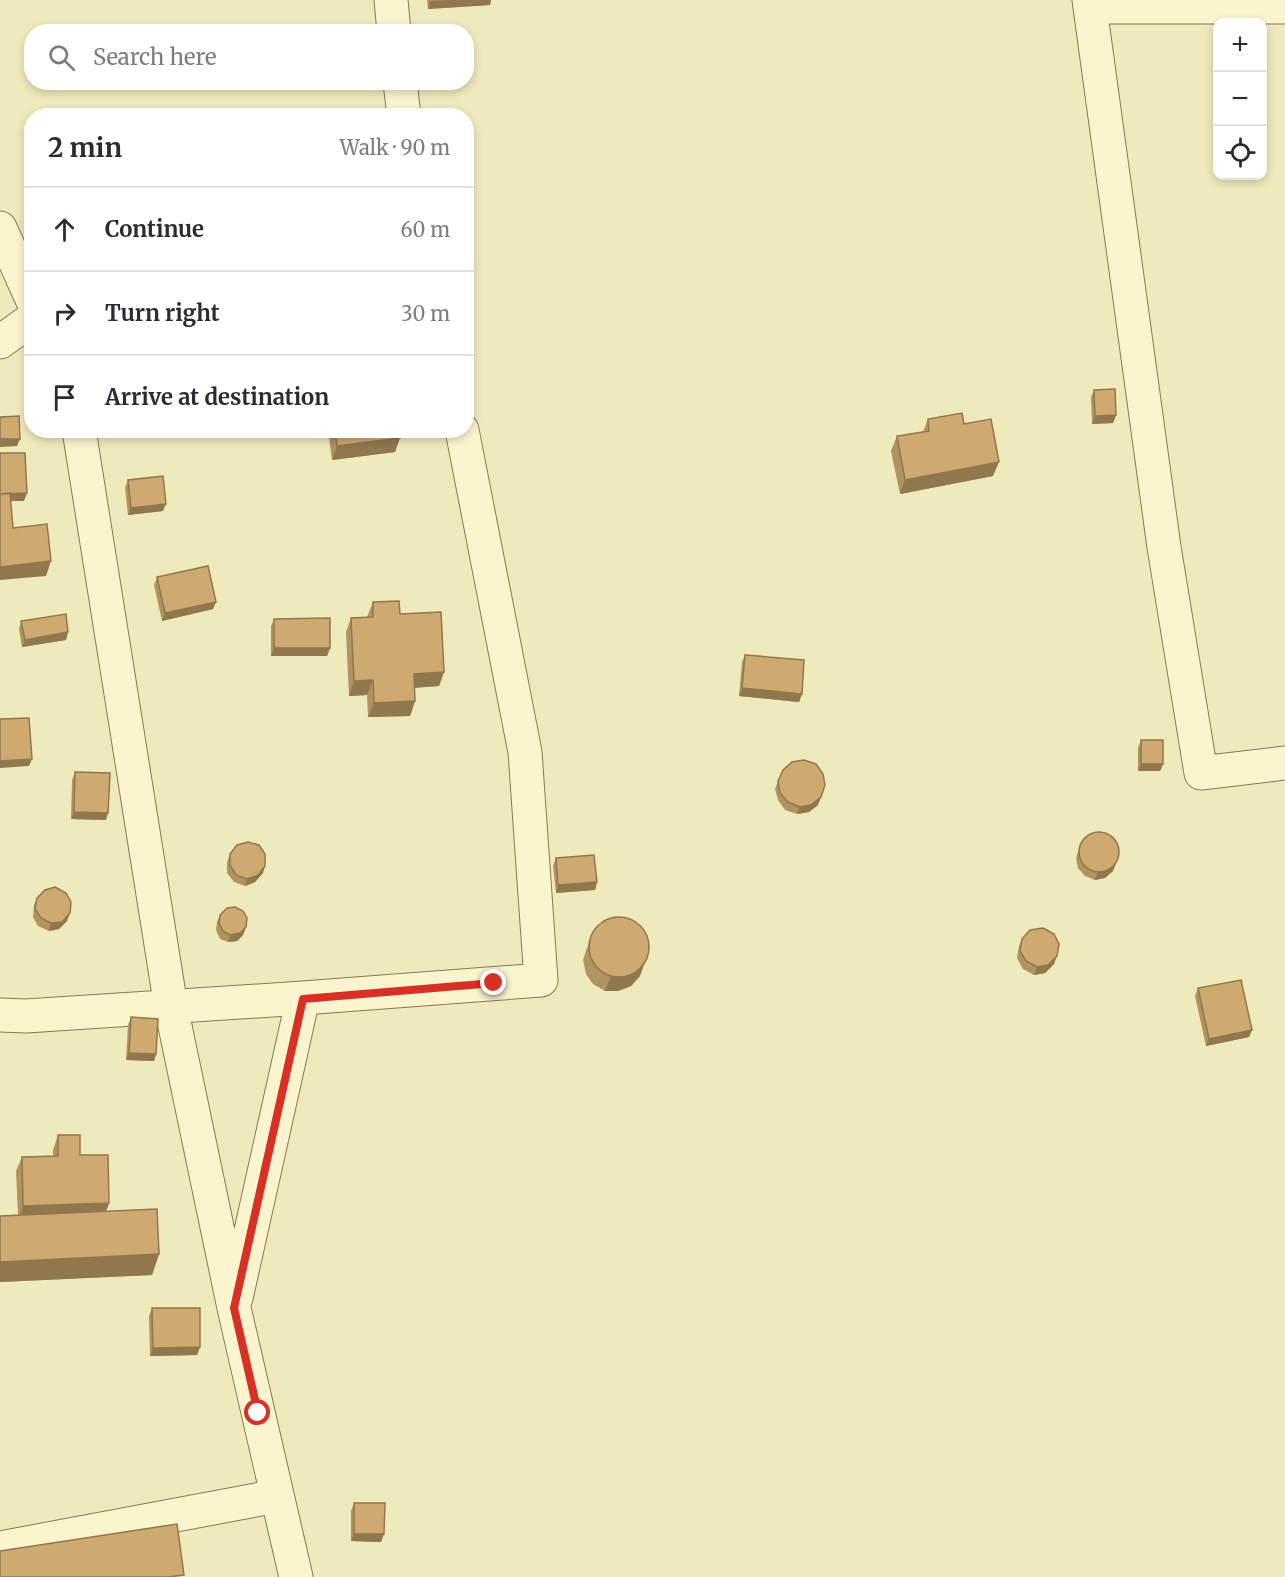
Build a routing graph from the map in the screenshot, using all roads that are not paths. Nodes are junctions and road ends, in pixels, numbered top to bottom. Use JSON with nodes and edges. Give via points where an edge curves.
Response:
{"nodes":[{"id":1,"x":390,"y":0,"type":"edge"},
{"id":2,"x":1090,"y":4,"type":"edge"},
{"id":3,"x":1285,"y":7,"type":"edge"},
{"id":4,"x":393,"y":24,"type":"edge"},
{"id":5,"x":401,"y":90,"type":"edge"},
{"id":6,"x":403,"y":108,"type":"edge"},
{"id":7,"x":0,"y":228,"type":"edge"},
{"id":8,"x":24,"y":281,"type":"edge"},
{"id":9,"x":24,"y":325,"type":"edge"},
{"id":10,"x":0,"y":342,"type":"edge"},
{"id":11,"x":80,"y":438,"type":"edge"},
{"id":12,"x":464,"y":438,"type":"edge"},
{"id":13,"x":1285,"y":763,"type":"edge"},
{"id":14,"x":303,"y":999,"type":"junction"},
{"id":15,"x":171,"y":1007,"type":"junction"},
{"id":16,"x":0,"y":1015,"type":"edge"},
{"id":17,"x":234,"y":1308,"type":"junction"},
{"id":18,"x":277,"y":1496,"type":"junction"},
{"id":19,"x":0,"y":1548,"type":"edge"},
{"id":20,"x":297,"y":1577,"type":"edge"}],
"edges":[{"from":1,"to":4,"type":"street"},
{"from":2,"to":3,"type":"street"},
{"from":2,"to":13,"type":"street","via":[[1164,546],[1201,773]]},
{"from":5,"to":6,"type":"street"},
{"from":7,"to":8,"type":"street"},
{"from":9,"to":10,"type":"street"},
{"from":11,"to":15,"type":"street"},
{"from":12,"to":14,"type":"street","via":[[525,752],[541,980]]},
{"from":14,"to":15,"type":"street"},
{"from":14,"to":17,"type":"street"},
{"from":15,"to":16,"type":"street"},
{"from":15,"to":17,"type":"street"},
{"from":17,"to":18,"type":"street"},
{"from":18,"to":19,"type":"street"},
{"from":18,"to":20,"type":"street"}]}
